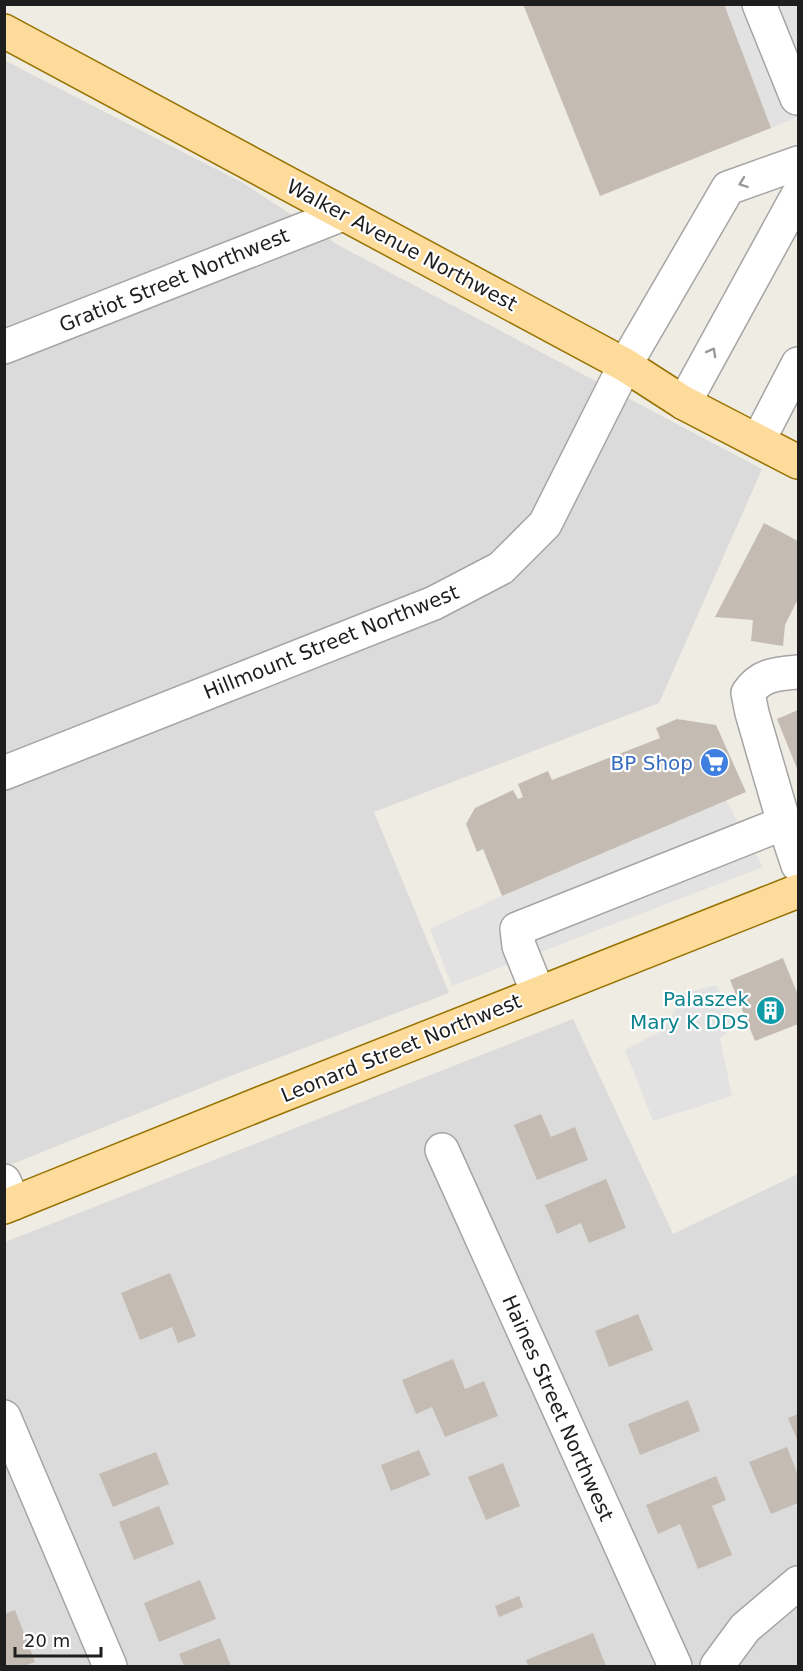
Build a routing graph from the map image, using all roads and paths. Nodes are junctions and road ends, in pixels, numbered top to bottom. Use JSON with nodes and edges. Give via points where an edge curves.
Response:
{"nodes":[{"id":1,"x":759,"y":4,"type":"edge"},
{"id":2,"x":4,"y":31,"type":"edge"},
{"id":3,"x":798,"y":97,"type":"edge"},
{"id":4,"x":798,"y":163,"type":"edge"},
{"id":5,"x":798,"y":195,"type":"edge"},
{"id":6,"x":343,"y":214,"type":"junction"},
{"id":7,"x":4,"y":347,"type":"edge"},
{"id":8,"x":798,"y":364,"type":"edge"},
{"id":9,"x":625,"y":366,"type":"junction"},
{"id":10,"x":684,"y":404,"type":"junction"},
{"id":11,"x":758,"y":441,"type":"junction"},
{"id":12,"x":798,"y":462,"type":"edge"},
{"id":13,"x":798,"y":672,"type":"edge"},
{"id":14,"x":4,"y":774,"type":"edge"},
{"id":15,"x":784,"y":824,"type":"junction"},
{"id":16,"x":798,"y":865,"type":"edge"},
{"id":17,"x":798,"y":891,"type":"edge"},
{"id":18,"x":538,"y":993,"type":"junction"},
{"id":19,"x":442,"y":1149,"type":"dead end"},
{"id":20,"x":8,"y":1197,"type":"edge"},
{"id":21,"x":4,"y":1417,"type":"edge"},
{"id":22,"x":798,"y":1583,"type":"edge"},
{"id":23,"x":110,"y":1666,"type":"edge"},
{"id":24,"x":675,"y":1666,"type":"edge"},
{"id":25,"x":717,"y":1666,"type":"edge"}],
"edges":[{"from":1,"to":3,"type":"street"},
{"from":2,"to":6,"type":"main road","name":"Walker Avenue Northwest"},
{"from":4,"to":9,"type":"street","name":"Hillmount Street Northwest","one_way":true,"via":[[728,188]]},
{"from":10,"to":5,"type":"street","one_way":true},
{"from":6,"to":7,"type":"street","name":"Gratiot Street Northwest"},
{"from":6,"to":9,"type":"main road","name":"Walker Avenue Northwest"},
{"from":8,"to":11,"type":"street"},
{"from":9,"to":10,"type":"main road","name":"Walker Avenue Northwest"},
{"from":9,"to":14,"type":"street","name":"Hillmount Street Northwest","via":[[545,524],[501,568],[434,603]]},
{"from":10,"to":11,"type":"main road","name":"Walker Avenue Northwest"},
{"from":11,"to":12,"type":"main road","name":"Walker Avenue Northwest"},
{"from":13,"to":15,"type":"street","via":[[756,682],[748,693]]},
{"from":15,"to":16,"type":"street"},
{"from":15,"to":18,"type":"street","via":[[517,929],[519,945]]},
{"from":17,"to":18,"type":"main road","name":"Leonard Street Northwest"},
{"from":18,"to":20,"type":"main road","name":"Leonard Street Northwest"},
{"from":19,"to":24,"type":"street","name":"Haines Street Northwest"},
{"from":21,"to":23,"type":"street"},
{"from":22,"to":25,"type":"street","via":[[745,1628]]}]}
